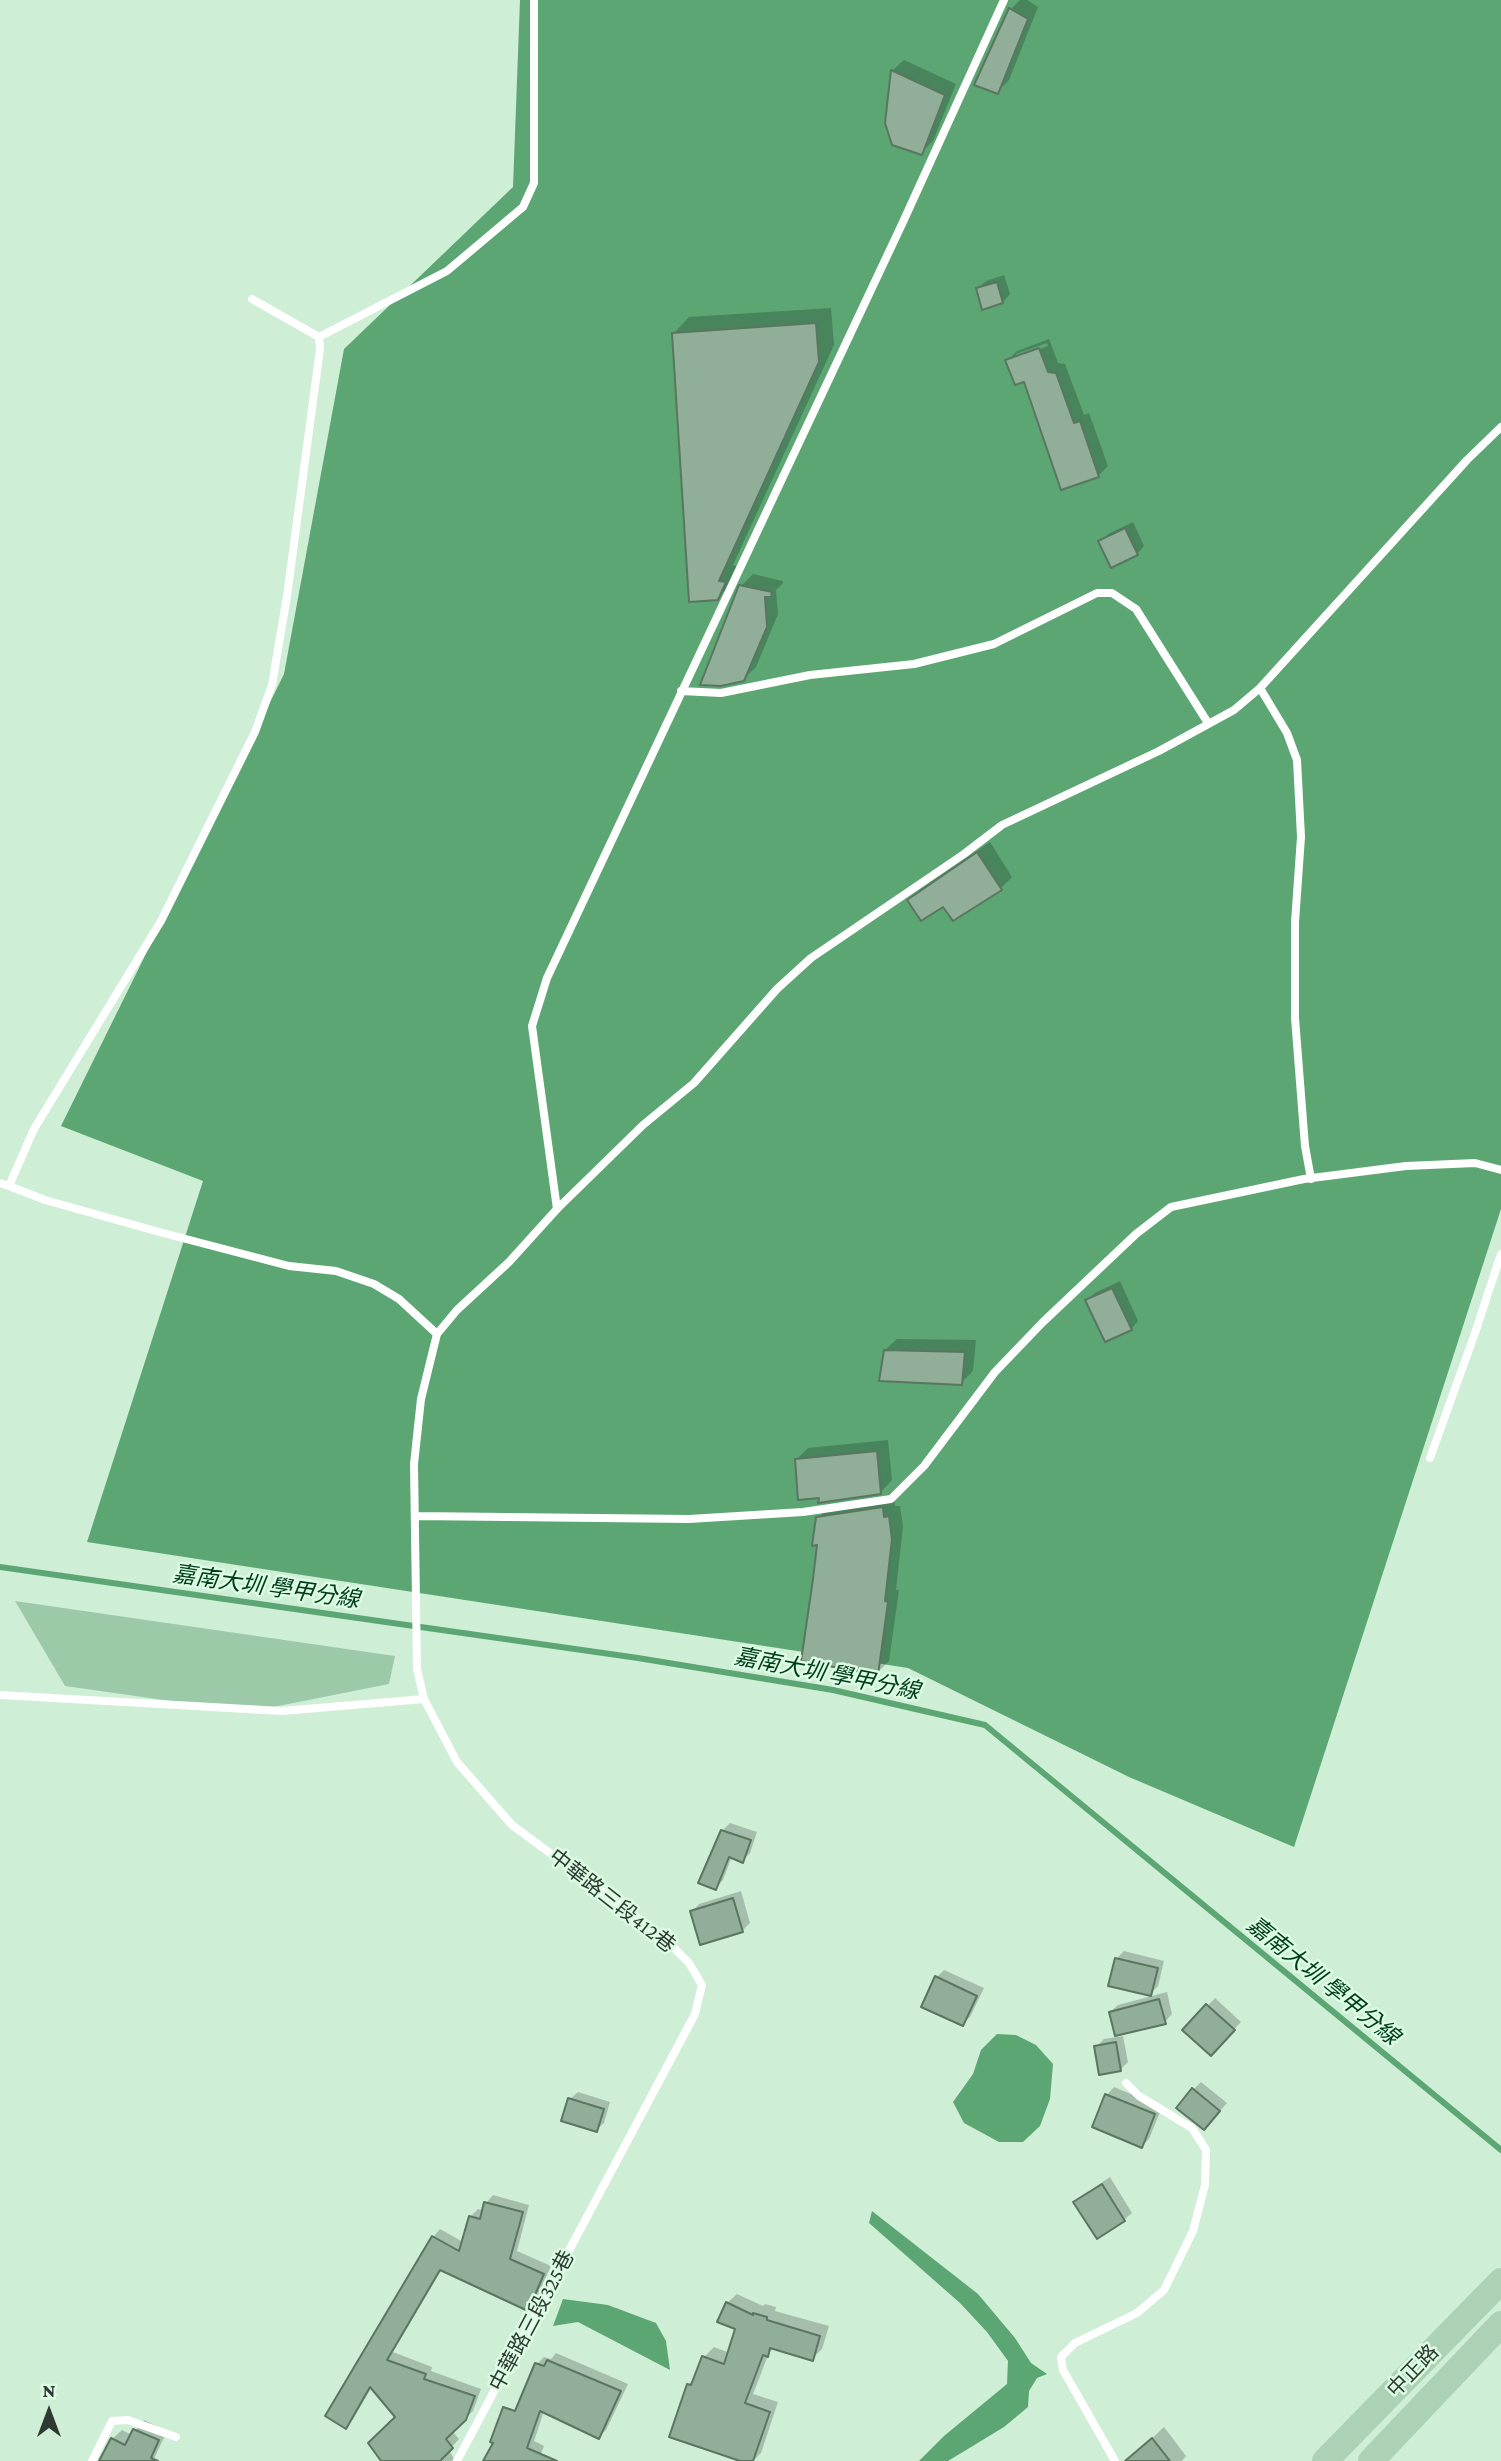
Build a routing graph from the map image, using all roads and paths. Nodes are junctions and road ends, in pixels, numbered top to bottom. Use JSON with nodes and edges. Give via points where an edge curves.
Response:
{"nodes":[{"id":1,"x":534,"y":0,"type":"edge"},
{"id":2,"x":1004,"y":0,"type":"edge"},
{"id":3,"x":252,"y":299,"type":"dead end"},
{"id":4,"x":319,"y":337,"type":"junction"},
{"id":5,"x":1501,"y":427,"type":"edge"},
{"id":6,"x":1260,"y":688,"type":"junction"},
{"id":7,"x":681,"y":691,"type":"junction"},
{"id":8,"x":1208,"y":723,"type":"junction"},
{"id":9,"x":1501,"y":1170,"type":"edge"},
{"id":10,"x":1311,"y":1179,"type":"junction"},
{"id":11,"x":4,"y":1184,"type":"edge"},
{"id":12,"x":557,"y":1209,"type":"junction"},
{"id":13,"x":1501,"y":1254,"type":"edge"},
{"id":14,"x":437,"y":1334,"type":"junction"},
{"id":15,"x":1430,"y":1458,"type":"dead end"},
{"id":16,"x":415,"y":1516,"type":"junction"},
{"id":17,"x":0,"y":1695,"type":"edge"},
{"id":18,"x":424,"y":1699,"type":"junction"},
{"id":19,"x":1126,"y":2082,"type":"dead end"},
{"id":20,"x":607,"y":2182,"type":"joint"},
{"id":21,"x":1501,"y":2281,"type":"edge"},
{"id":22,"x":1501,"y":2324,"type":"edge"},
{"id":23,"x":176,"y":2437,"type":"dead end"},
{"id":24,"x":92,"y":2461,"type":"edge"},
{"id":25,"x":457,"y":2461,"type":"edge"},
{"id":26,"x":1115,"y":2461,"type":"edge"},
{"id":27,"x":1325,"y":2461,"type":"edge"},
{"id":28,"x":1371,"y":2461,"type":"edge"}],
"edges":[{"from":1,"to":4,"type":"lane","via":[[534,183],[523,207],[447,271]]},
{"from":2,"to":7,"type":"lane"},
{"from":3,"to":4,"type":"lane"},
{"from":4,"to":11,"type":"lane","via":[[287,596],[272,685],[256,732],[161,921]]},
{"from":5,"to":6,"type":"lane"},
{"from":6,"to":8,"type":"lane","via":[[1234,710]]},
{"from":6,"to":10,"type":"lane","via":[[1297,760],[1301,836],[1295,1018]]},
{"from":7,"to":8,"type":"lane","via":[[721,693],[810,675],[914,664],[994,644],[1097,593],[1112,593],[1136,610]]},
{"from":7,"to":12,"type":"lane","via":[[547,978],[532,1026]]},
{"from":8,"to":12,"type":"lane","via":[[1002,825],[811,958],[777,989],[694,1083],[643,1125]]},
{"from":9,"to":10,"type":"lane","via":[[1475,1163],[1406,1166]]},
{"from":10,"to":16,"type":"lane","via":[[1171,1207],[1136,1234],[995,1372],[924,1466],[891,1499],[803,1512],[690,1519]]},
{"from":11,"to":14,"type":"lane","via":[[163,1233],[289,1266],[336,1271],[374,1284],[399,1299]]},
{"from":12,"to":14,"type":"lane"},
{"from":13,"to":15,"type":"lane"},
{"from":14,"to":16,"type":"lane","name":"中華路三段412巷","via":[[421,1399],[414,1464]]},
{"from":16,"to":18,"type":"lane","name":"中華路三段412巷","via":[[417,1669]]},
{"from":17,"to":18,"type":"lane","via":[[282,1711]]},
{"from":18,"to":20,"type":"lane","name":"中華路三段412巷","via":[[457,1762],[512,1825],[662,1936],[690,1963],[702,1984],[695,2014]]},
{"from":19,"to":26,"type":"lane","via":[[1139,2096],[1192,2128],[1206,2150],[1205,2185],[1193,2231],[1164,2290],[1137,2313],[1075,2343],[1061,2357],[1063,2370]]},
{"from":20,"to":25,"type":"lane","name":"中華路三段325巷"},
{"from":21,"to":27,"type":"main road","name":"中正路"},
{"from":22,"to":28,"type":"main road","name":"中正路"},
{"from":23,"to":24,"type":"lane","via":[[128,2420],[112,2421]]}]}
